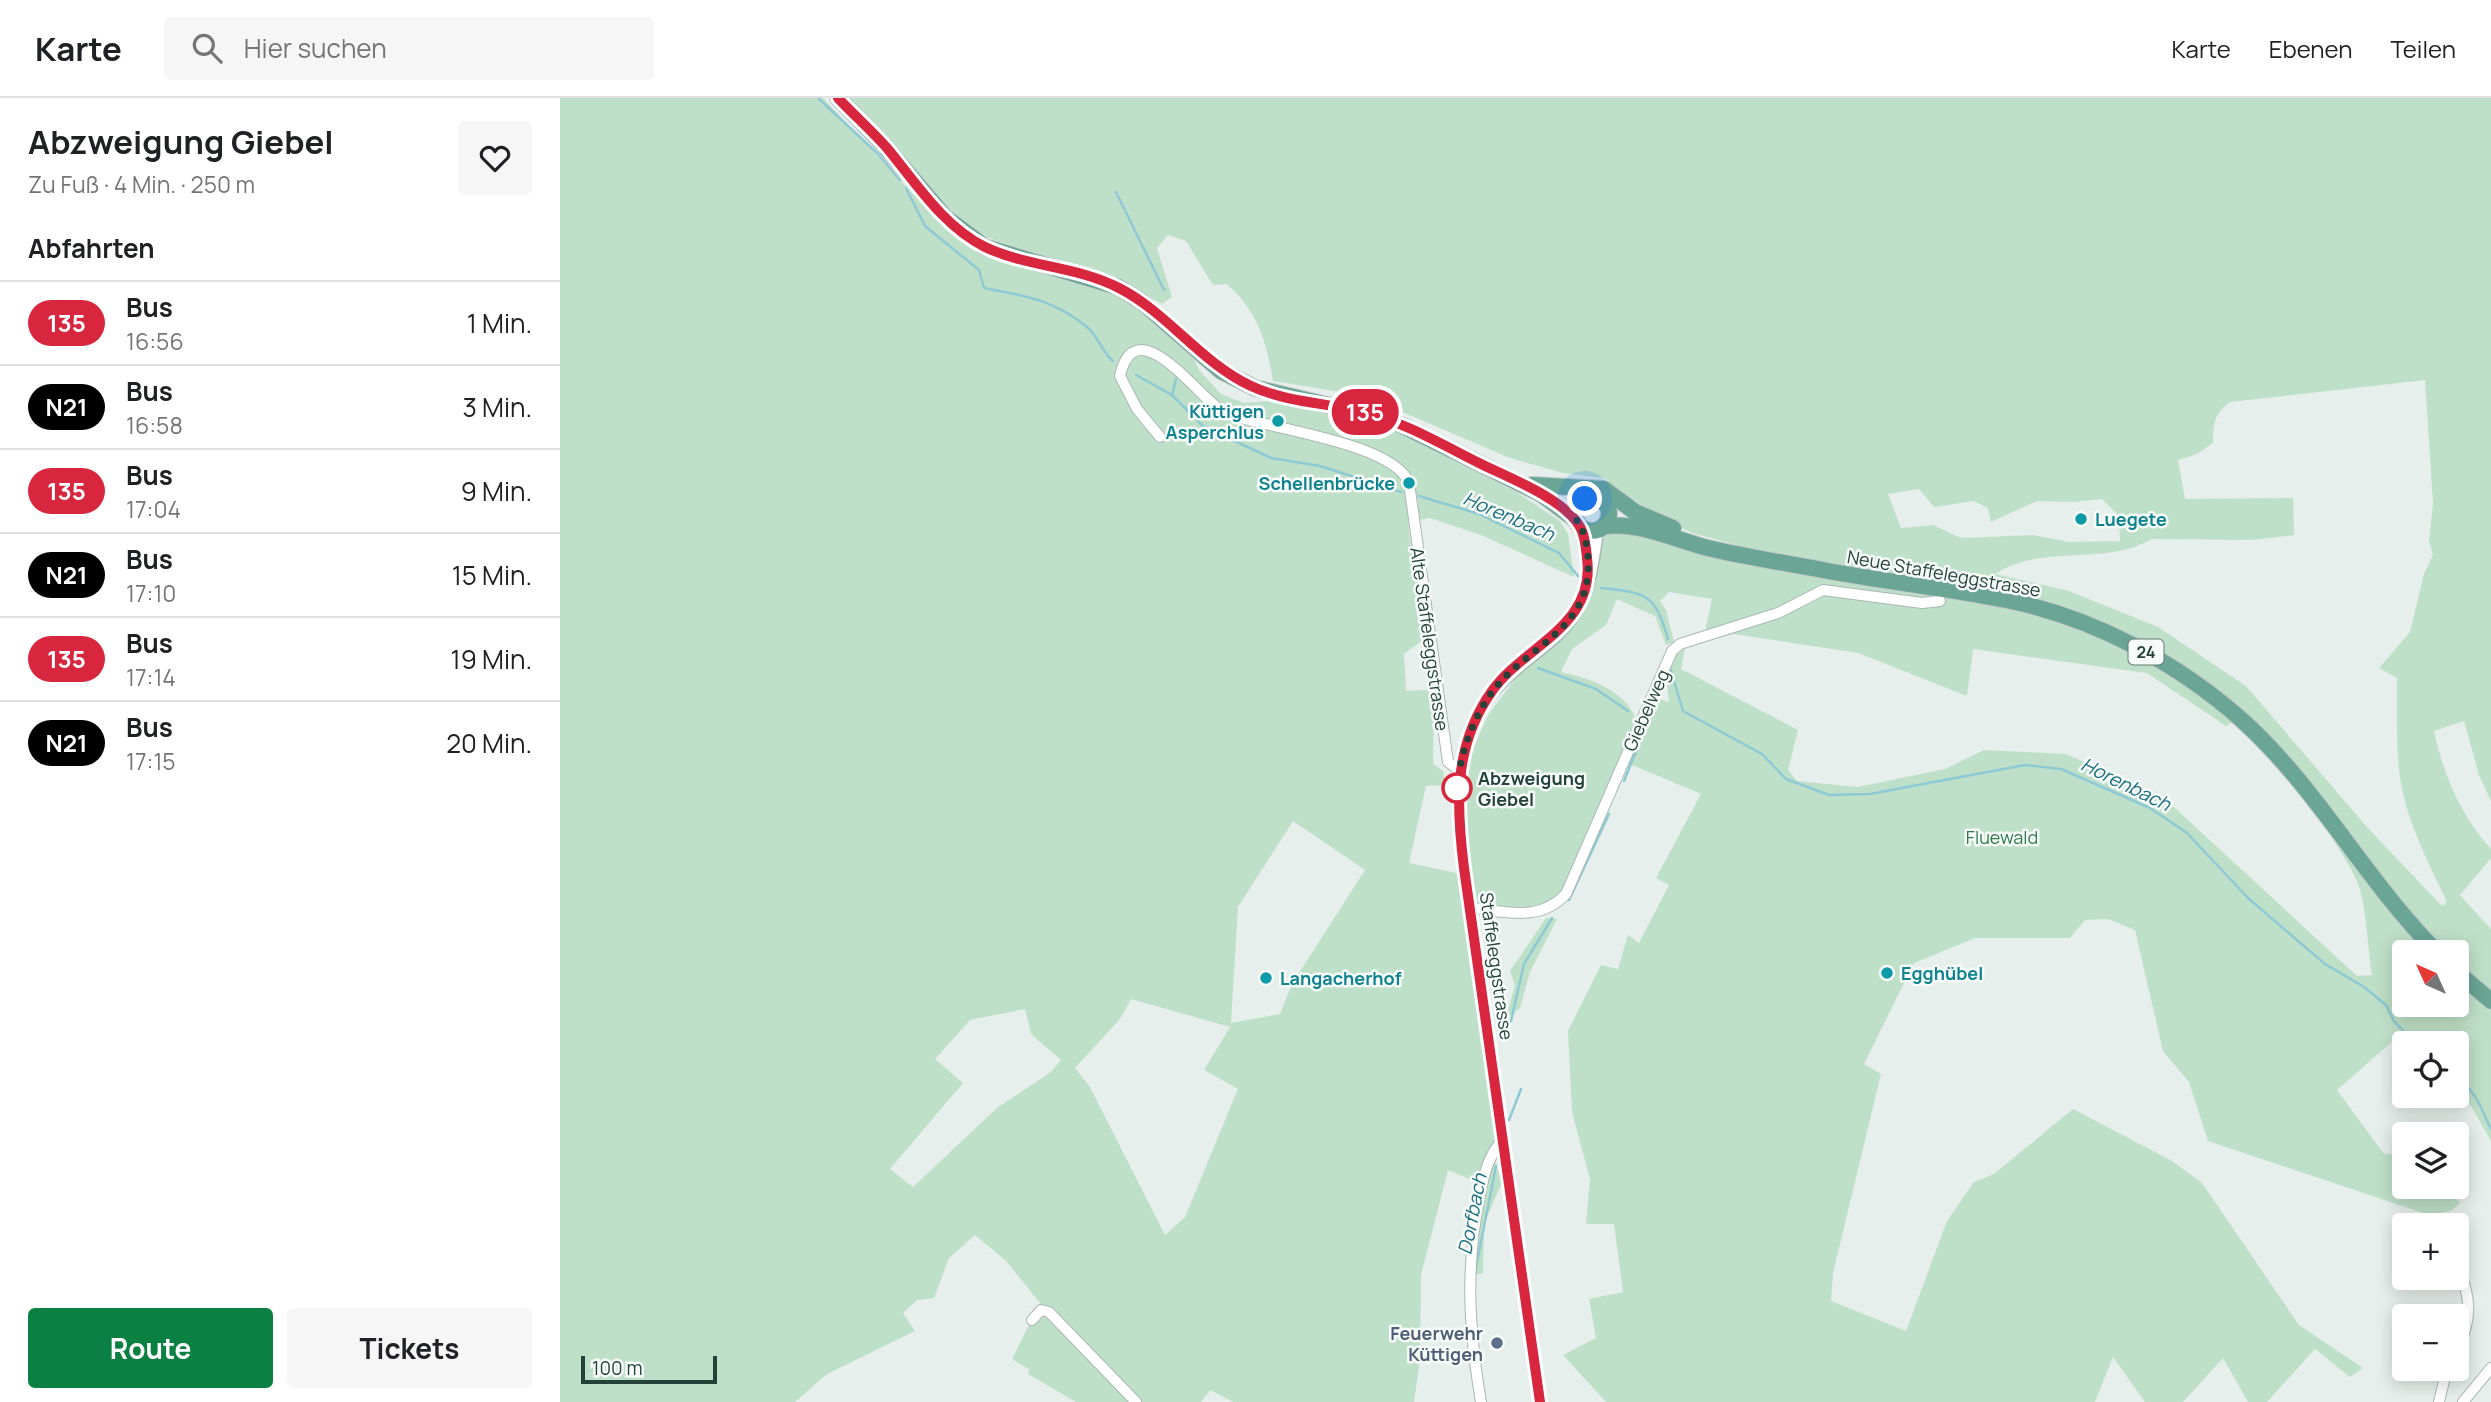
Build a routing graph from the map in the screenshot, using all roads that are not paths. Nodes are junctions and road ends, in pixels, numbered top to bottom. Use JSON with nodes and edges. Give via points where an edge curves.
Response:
{"nodes":[{"id":1,"x":838,"y":98,"type":"edge"},
{"id":2,"x":1160,"y":437,"type":"dead end"},
{"id":3,"x":1523,"y":484,"type":"junction"},
{"id":4,"x":1541,"y":494,"type":"junction"},
{"id":5,"x":1585,"y":499,"type":"junction"},
{"id":6,"x":1608,"y":506,"type":"junction"},
{"id":7,"x":1654,"y":522,"type":"junction"},
{"id":8,"x":1590,"y":526,"type":"junction"},
{"id":9,"x":1738,"y":552,"type":"junction"},
{"id":10,"x":1940,"y":601,"type":"dead end"},
{"id":11,"x":1459,"y":770,"type":"junction"},
{"id":12,"x":1470,"y":908,"type":"junction"},
{"id":13,"x":2425,"y":940,"type":"edge"},
{"id":14,"x":2469,"y":982,"type":"edge"},
{"id":15,"x":2491,"y":1001,"type":"edge"},
{"id":16,"x":1502,"y":1141,"type":"junction"},
{"id":17,"x":2467,"y":1290,"type":"edge"},
{"id":18,"x":2469,"y":1317,"type":"edge"},
{"id":19,"x":1032,"y":1320,"type":"dead end"},
{"id":20,"x":2491,"y":1368,"type":"edge"},
{"id":21,"x":2444,"y":1381,"type":"edge"},
{"id":22,"x":1136,"y":1402,"type":"edge"},
{"id":23,"x":1481,"y":1402,"type":"edge"},
{"id":24,"x":1540,"y":1402,"type":"edge"},
{"id":25,"x":2439,"y":1402,"type":"edge"},
{"id":26,"x":2463,"y":1402,"type":"edge"}],
"edges":[{"from":1,"to":3,"type":"main road","number":"24","via":[[945,217],[985,247],[1118,288],[1142,302],[1222,371],[1255,388],[1391,420]]},
{"from":2,"to":11,"type":"street","name":"Alte Staffeleggstrasse","via":[[1119,376],[1128,357],[1139,351],[1157,354],[1170,363],[1217,410],[1335,441],[1395,465],[1406,475],[1448,761]]},
{"from":3,"to":4,"type":"main road","number":"24"},
{"from":3,"to":7,"type":"main road","number":"24","via":[[1596,487]]},
{"from":4,"to":5,"type":"main road","number":"24"},
{"from":4,"to":8,"type":"main road","number":"24"},
{"from":5,"to":6,"type":"main road","via":[[1600,499]]},
{"from":5,"to":8,"type":"main road","via":[[1576,508]]},
{"from":6,"to":7,"type":"main road","number":"24","via":[[1630,518]]},
{"from":6,"to":8,"type":"main road","via":[[1610,518]]},
{"from":7,"to":9,"type":"main road","number":"24"},
{"from":8,"to":9,"type":"main road","name":"Neue Staffeleggstrasse","number":"24","via":[[1628,526]]},
{"from":8,"to":11,"type":"street","name":"Staffeleggstrasse","via":[[1583,599],[1572,618],[1492,692],[1465,746]]},
{"from":9,"to":13,"type":"main road","name":"Neue Staffeleggstrasse","number":"24","via":[[2012,602],[2075,620],[2144,651],[2186,676],[2244,722]]},
{"from":10,"to":12,"type":"street","name":"Giebelweg","via":[[1922,603],[1823,590],[1778,613],[1681,644],[1672,651],[1566,894],[1535,914]]},
{"from":11,"to":12,"type":"street","name":"Staffeleggstrasse","via":[[1457,818]]},
{"from":12,"to":16,"type":"street","name":"Staffeleggstrasse"},
{"from":14,"to":15,"type":"main road"},
{"from":16,"to":23,"type":"street","via":[[1482,1184],[1472,1242],[1469,1325]]},
{"from":16,"to":24,"type":"street","name":"Staffeleggstrasse"},
{"from":17,"to":18,"type":"street"},
{"from":19,"to":22,"type":"street","via":[[1041,1310],[1049,1312]]},
{"from":20,"to":26,"type":"street"},
{"from":21,"to":25,"type":"street"}]}
